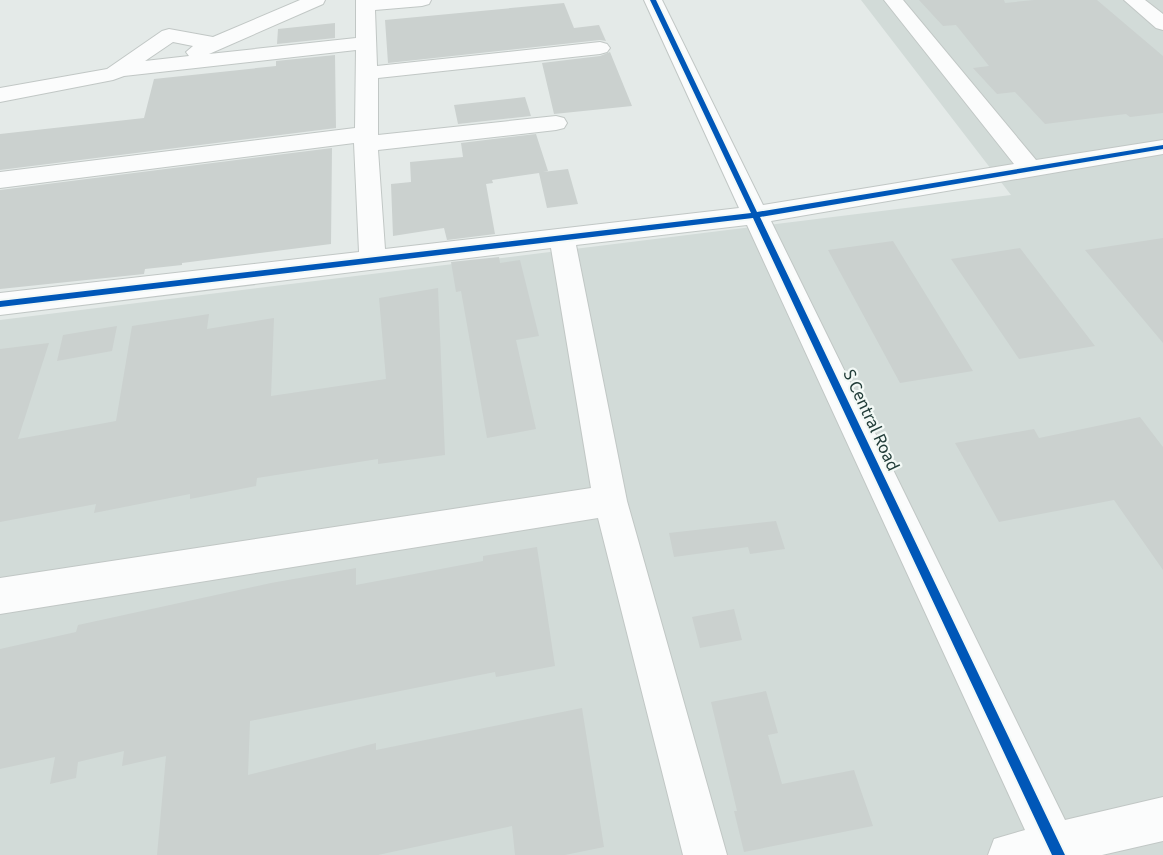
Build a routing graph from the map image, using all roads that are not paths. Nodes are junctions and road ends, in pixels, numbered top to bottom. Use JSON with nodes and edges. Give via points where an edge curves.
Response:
{"nodes":[{"id":1,"x":316,"y":0,"type":"edge"},
{"id":2,"x":422,"y":0,"type":"edge"},
{"id":3,"x":653,"y":0,"type":"edge"},
{"id":4,"x":893,"y":0,"type":"edge"},
{"id":5,"x":1133,"y":0,"type":"edge"},
{"id":6,"x":365,"y":3,"type":"edge"},
{"id":7,"x":1163,"y":24,"type":"edge"},
{"id":8,"x":365,"y":43,"type":"junction"},
{"id":9,"x":215,"y":44,"type":"junction"},
{"id":10,"x":600,"y":48,"type":"dead end"},
{"id":11,"x":168,"y":64,"type":"junction"},
{"id":12,"x":119,"y":70,"type":"junction"},
{"id":13,"x":367,"y":73,"type":"junction"},
{"id":14,"x":0,"y":95,"type":"edge"},
{"id":15,"x":556,"y":123,"type":"dead end"},
{"id":16,"x":366,"y":139,"type":"junction"},
{"id":17,"x":1163,"y":147,"type":"edge"},
{"id":18,"x":1029,"y":169,"type":"junction"},
{"id":19,"x":0,"y":180,"type":"edge"},
{"id":20,"x":755,"y":215,"type":"junction"},
{"id":21,"x":562,"y":238,"type":"junction"},
{"id":22,"x":373,"y":260,"type":"junction"},
{"id":23,"x":0,"y":304,"type":"edge"},
{"id":24,"x":610,"y":501,"type":"junction"},
{"id":25,"x":0,"y":596,"type":"edge"},
{"id":26,"x":1163,"y":819,"type":"edge"},
{"id":27,"x":1057,"y":850,"type":"edge"},
{"id":28,"x":705,"y":855,"type":"edge"},
{"id":29,"x":1010,"y":855,"type":"edge"}],
"edges":[{"from":1,"to":9,"type":"street"},
{"from":2,"to":6,"type":"street"},
{"from":3,"to":20,"type":"street","name":"S Central Road"},
{"from":4,"to":18,"type":"street"},
{"from":5,"to":7,"type":"street"},
{"from":6,"to":8,"type":"street"},
{"from":8,"to":11,"type":"street"},
{"from":8,"to":13,"type":"street"},
{"from":9,"to":11,"type":"street"},
{"from":9,"to":12,"type":"street","via":[[169,35]]},
{"from":10,"to":13,"type":"street"},
{"from":11,"to":12,"type":"street"},
{"from":12,"to":14,"type":"street"},
{"from":13,"to":16,"type":"street"},
{"from":15,"to":16,"type":"street"},
{"from":16,"to":19,"type":"street"},
{"from":16,"to":22,"type":"street"},
{"from":17,"to":18,"type":"street"},
{"from":18,"to":20,"type":"street"},
{"from":20,"to":21,"type":"street"},
{"from":20,"to":27,"type":"street","name":"S Central Road"},
{"from":21,"to":22,"type":"street"},
{"from":21,"to":24,"type":"street"},
{"from":22,"to":23,"type":"street"},
{"from":24,"to":25,"type":"street"},
{"from":24,"to":28,"type":"street"},
{"from":26,"to":27,"type":"street"},
{"from":27,"to":29,"type":"street"}]}
